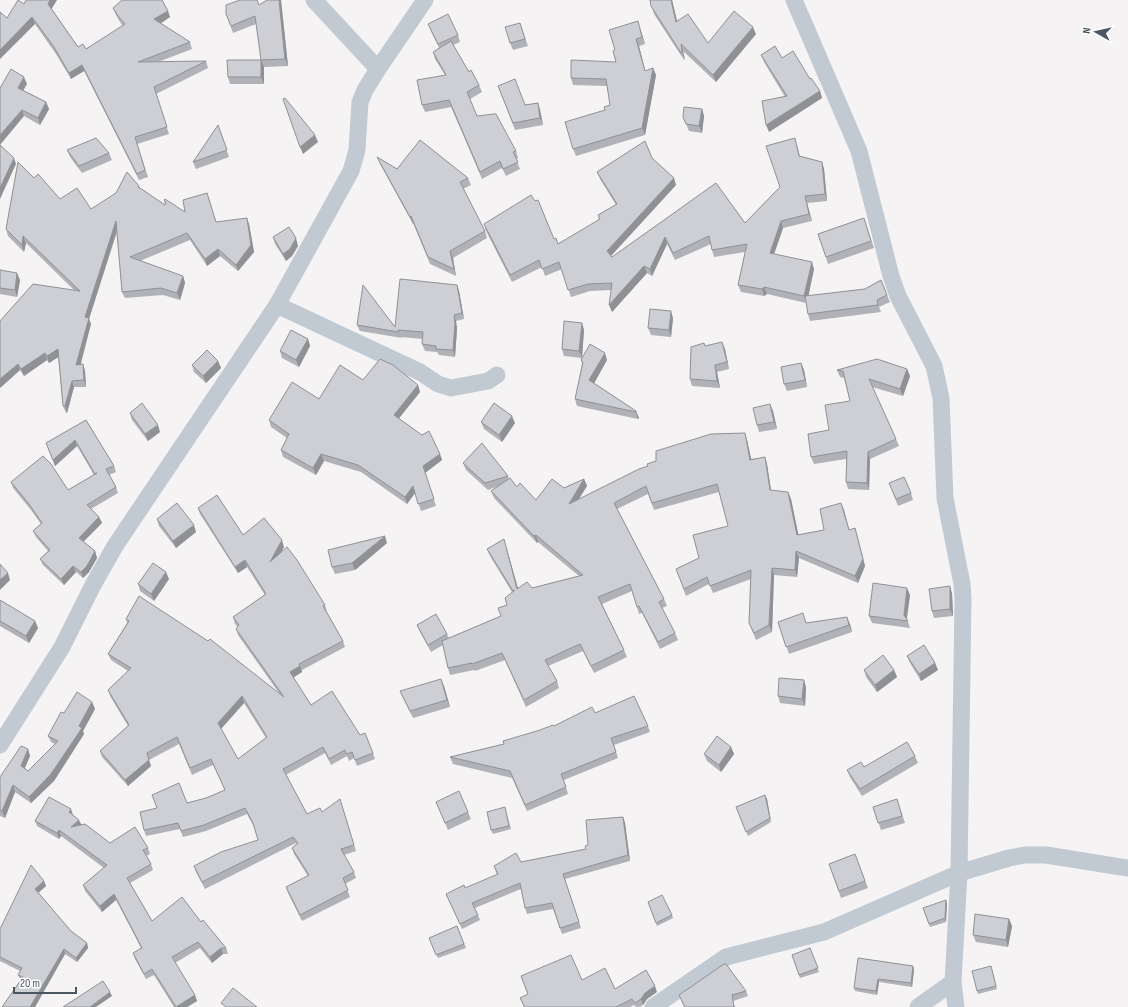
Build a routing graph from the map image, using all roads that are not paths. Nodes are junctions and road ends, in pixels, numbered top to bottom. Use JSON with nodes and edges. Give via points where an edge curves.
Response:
{"nodes":[{"id":1,"x":314,"y":0,"type":"edge"},
{"id":2,"x":425,"y":0,"type":"edge"},
{"id":3,"x":794,"y":0,"type":"edge"},
{"id":4,"x":378,"y":69,"type":"junction"},
{"id":5,"x":277,"y":305,"type":"junction"},
{"id":6,"x":497,"y":375,"type":"dead end"},
{"id":7,"x":0,"y":745,"type":"edge"},
{"id":8,"x":1128,"y":868,"type":"edge"},
{"id":9,"x":959,"y":873,"type":"junction"},
{"id":10,"x":953,"y":982,"type":"junction"},
{"id":11,"x":653,"y":1007,"type":"edge"},
{"id":12,"x":918,"y":1007,"type":"edge"},
{"id":13,"x":956,"y":1007,"type":"edge"}],
"edges":[{"from":1,"to":4,"type":"street"},
{"from":2,"to":4,"type":"street"},
{"from":3,"to":9,"type":"street","via":[[859,151],[891,276],[898,296],[934,366],[941,398],[945,498],[963,599]]},
{"from":4,"to":5,"type":"street","via":[[360,102],[357,150],[351,171]]},
{"from":5,"to":6,"type":"street","via":[[420,372],[438,384],[451,388],[488,381]]},
{"from":5,"to":7,"type":"street","via":[[115,546],[62,647]]},
{"from":8,"to":9,"type":"street","via":[[1046,855],[1025,855]]},
{"from":9,"to":10,"type":"street"},
{"from":9,"to":11,"type":"street","via":[[824,932],[726,957]]},
{"from":10,"to":12,"type":"street"},
{"from":10,"to":13,"type":"street"}]}
